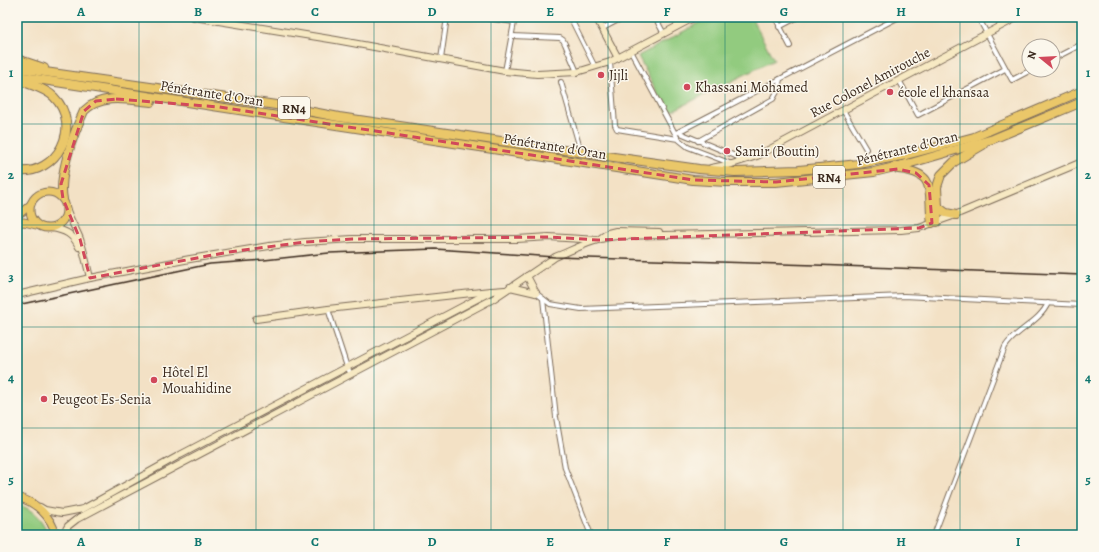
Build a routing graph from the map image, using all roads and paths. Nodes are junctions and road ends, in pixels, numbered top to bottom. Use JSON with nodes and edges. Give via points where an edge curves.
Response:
{"nodes":[{"id":1,"x":194,"y":17,"type":"edge"},
{"id":2,"x":446,"y":17,"type":"edge"},
{"id":3,"x":480,"y":17,"type":"edge"},
{"id":4,"x":515,"y":17,"type":"edge"},
{"id":5,"x":570,"y":17,"type":"edge"},
{"id":6,"x":596,"y":17,"type":"edge"},
{"id":7,"x":624,"y":17,"type":"edge"},
{"id":8,"x":655,"y":17,"type":"edge"},
{"id":9,"x":695,"y":17,"type":"edge"},
{"id":10,"x":775,"y":17,"type":"edge"},
{"id":11,"x":798,"y":17,"type":"edge"},
{"id":12,"x":899,"y":17,"type":"edge"},
{"id":13,"x":978,"y":17,"type":"edge"},
{"id":14,"x":1018,"y":17,"type":"edge"},
{"id":15,"x":206,"y":18,"type":"edge"},
{"id":16,"x":514,"y":22,"type":"junction"},
{"id":17,"x":779,"y":27,"type":"junction"},
{"id":18,"x":603,"y":28,"type":"junction"},
{"id":19,"x":664,"y":34,"type":"junction"},
{"id":20,"x":987,"y":34,"type":"junction"},
{"id":21,"x":512,"y":36,"type":"junction"},
{"id":22,"x":1082,"y":44,"type":"edge"},
{"id":23,"x":790,"y":46,"type":"dead end"},
{"id":24,"x":631,"y":51,"type":"junction"},
{"id":25,"x":1061,"y":55,"type":"edge"},
{"id":26,"x":618,"y":58,"type":"junction"},
{"id":27,"x":17,"y":59,"type":"edge"},
{"id":28,"x":441,"y":59,"type":"junction"},
{"id":29,"x":610,"y":62,"type":"junction"},
{"id":30,"x":595,"y":67,"type":"junction"},
{"id":31,"x":17,"y":68,"type":"edge"},
{"id":32,"x":1005,"y":69,"type":"junction"},
{"id":33,"x":504,"y":71,"type":"junction"},
{"id":34,"x":577,"y":72,"type":"junction"},
{"id":35,"x":1021,"y":75,"type":"edge"},
{"id":36,"x":17,"y":76,"type":"edge"},
{"id":37,"x":74,"y":77,"type":"junction"},
{"id":38,"x":780,"y":79,"type":"junction"},
{"id":39,"x":17,"y":80,"type":"edge"},
{"id":40,"x":899,"y":80,"type":"junction"},
{"id":41,"x":561,"y":82,"type":"dead end"},
{"id":42,"x":1082,"y":91,"type":"edge"},
{"id":43,"x":1082,"y":102,"type":"edge"},
{"id":44,"x":219,"y":107,"type":"junction"},
{"id":45,"x":843,"y":110,"type":"junction"},
{"id":46,"x":671,"y":127,"type":"junction"},
{"id":47,"x":678,"y":132,"type":"junction"},
{"id":48,"x":678,"y":139,"type":"junction"},
{"id":49,"x":993,"y":139,"type":"junction"},
{"id":50,"x":698,"y":141,"type":"junction"},
{"id":51,"x":866,"y":149,"type":"dead end"},
{"id":52,"x":581,"y":153,"type":"junction"},
{"id":53,"x":715,"y":157,"type":"junction"},
{"id":54,"x":746,"y":160,"type":"junction"},
{"id":55,"x":1082,"y":162,"type":"edge"},
{"id":56,"x":732,"y":164,"type":"junction"},
{"id":57,"x":712,"y":168,"type":"junction"},
{"id":58,"x":699,"y":169,"type":"junction"},
{"id":59,"x":17,"y":171,"type":"edge"},
{"id":60,"x":874,"y":172,"type":"junction"},
{"id":61,"x":63,"y":199,"type":"junction"},
{"id":62,"x":32,"y":202,"type":"junction"},
{"id":63,"x":66,"y":207,"type":"junction"},
{"id":64,"x":938,"y":207,"type":"junction"},
{"id":65,"x":17,"y":214,"type":"edge"},
{"id":66,"x":956,"y":215,"type":"junction"},
{"id":67,"x":934,"y":222,"type":"junction"},
{"id":68,"x":17,"y":223,"type":"edge"},
{"id":69,"x":39,"y":226,"type":"junction"},
{"id":70,"x":51,"y":228,"type":"junction"},
{"id":71,"x":598,"y":240,"type":"junction"},
{"id":72,"x":527,"y":276,"type":"junction"},
{"id":73,"x":89,"y":279,"type":"junction"},
{"id":74,"x":510,"y":287,"type":"junction"},
{"id":75,"x":505,"y":290,"type":"junction"},
{"id":76,"x":492,"y":291,"type":"junction"},
{"id":77,"x":536,"y":293,"type":"junction"},
{"id":78,"x":17,"y":295,"type":"edge"},
{"id":79,"x":543,"y":299,"type":"junction"},
{"id":80,"x":1048,"y":303,"type":"junction"},
{"id":81,"x":1082,"y":305,"type":"edge"},
{"id":82,"x":328,"y":309,"type":"junction"},
{"id":83,"x":256,"y":319,"type":"dead end"},
{"id":84,"x":347,"y":368,"type":"junction"},
{"id":85,"x":352,"y":374,"type":"junction"},
{"id":86,"x":180,"y":455,"type":"junction"},
{"id":87,"x":183,"y":462,"type":"junction"},
{"id":88,"x":17,"y":496,"type":"edge"},
{"id":89,"x":34,"y":504,"type":"junction"},
{"id":90,"x":56,"y":535,"type":"edge"},
{"id":91,"x":63,"y":535,"type":"edge"},
{"id":92,"x":591,"y":535,"type":"edge"},
{"id":93,"x":934,"y":535,"type":"edge"}],
"edges":[{"from":1,"to":15,"type":"street"},
{"from":2,"to":28,"type":"street"},
{"from":3,"to":16,"type":"street"},
{"from":4,"to":16,"type":"street"},
{"from":5,"to":30,"type":"street"},
{"from":6,"to":18,"type":"street"},
{"from":7,"to":18,"type":"street"},
{"from":8,"to":19,"type":"street"},
{"from":9,"to":19,"type":"street"},
{"from":10,"to":17,"type":"street"},
{"from":11,"to":17,"type":"street"},
{"from":12,"to":38,"type":"street"},
{"from":13,"to":20,"type":"street"},
{"from":14,"to":20,"type":"street","name":"Rue Colonel Amirouche"},
{"from":15,"to":28,"type":"street"},
{"from":16,"to":21,"type":"street"},
{"from":17,"to":23,"type":"street"},
{"from":18,"to":26,"type":"street"},
{"from":19,"to":24,"type":"street"},
{"from":20,"to":32,"type":"street"},
{"from":20,"to":40,"type":"street","name":"Rue Colonel Amirouche"},
{"from":21,"to":33,"type":"street"},
{"from":21,"to":34,"type":"street","via":[[560,38]]},
{"from":22,"to":25,"type":"street"},
{"from":24,"to":26,"type":"street"},
{"from":24,"to":46,"type":"street"},
{"from":26,"to":29,"type":"street"},
{"from":27,"to":37,"type":"highway"},
{"from":28,"to":33,"type":"street"},
{"from":29,"to":30,"type":"street"},
{"from":29,"to":48,"type":"street","via":[[617,129]]},
{"from":30,"to":34,"type":"street"},
{"from":31,"to":37,"type":"highway","name":"Pénétrante d'Oran","number":"RN4"},
{"from":32,"to":35,"type":"street","via":[[1012,80]]},
{"from":32,"to":40,"type":"street","via":[[918,115]]},
{"from":33,"to":34,"type":"street","via":[[537,74]]},
{"from":36,"to":44,"type":"highway","name":"Pénétrante d'Oran","number":"RN4"},
{"from":37,"to":52,"type":"highway","name":"Pénétrante d'Oran","number":"RN4","via":[[276,105],[339,117]]},
{"from":38,"to":47,"type":"street"},
{"from":38,"to":50,"type":"street","via":[[773,99]]},
{"from":39,"to":59,"type":"highway","via":[[54,96],[64,111],[66,130],[62,148],[50,161],[36,169]]},
{"from":40,"to":45,"type":"street","name":"Rue Colonel Amirouche"},
{"from":41,"to":52,"type":"street"},
{"from":42,"to":58,"type":"highway","name":"Pénétrante d'Oran","number":"RN4","via":[[974,137],[906,155],[859,164],[799,170],[735,172]]},
{"from":43,"to":49,"type":"highway","name":"Pénétrante d'Oran","number":"RN4"},
{"from":44,"to":60,"type":"highway","name":"Pénétrante d'Oran","number":"RN4","via":[[694,180],[776,182]]},
{"from":44,"to":61,"type":"highway","via":[[116,99],[96,101],[89,105],[80,119],[66,161],[61,184]]},
{"from":45,"to":51,"type":"street"},
{"from":45,"to":54,"type":"street","name":"Rue Colonel Amirouche"},
{"from":46,"to":47,"type":"street"},
{"from":46,"to":48,"type":"street"},
{"from":47,"to":50,"type":"street"},
{"from":48,"to":53,"type":"street","via":[[688,147]]},
{"from":49,"to":60,"type":"highway","name":"Pénétrante d'Oran","number":"RN4"},
{"from":49,"to":64,"type":"highway","via":[[945,170],[936,188]]},
{"from":50,"to":54,"type":"street"},
{"from":52,"to":58,"type":"highway","name":"Pénétrante d'Oran","number":"RN4"},
{"from":53,"to":56,"type":"street"},
{"from":53,"to":57,"type":"street","via":[[718,161]]},
{"from":54,"to":56,"type":"street","name":"Rue Colonel Amirouche"},
{"from":55,"to":66,"type":"street"},
{"from":56,"to":57,"type":"street","name":"Rue Colonel Amirouche"},
{"from":57,"to":58,"type":"street","name":"Rue Colonel Amirouche"},
{"from":60,"to":67,"type":"highway","via":[[898,169],[924,177],[929,185]]},
{"from":61,"to":62,"type":"main road","via":[[56,194],[45,192]]},
{"from":61,"to":63,"type":"main road"},
{"from":62,"to":65,"type":"main road"},
{"from":62,"to":69,"type":"main road","via":[[31,216]]},
{"from":63,"to":70,"type":"main road","via":[[63,221]]},
{"from":63,"to":73,"type":"street","via":[[82,246]]},
{"from":64,"to":66,"type":"highway","via":[[946,213]]},
{"from":64,"to":67,"type":"highway"},
{"from":66,"to":67,"type":"street"},
{"from":67,"to":71,"type":"street","via":[[919,228],[901,230],[706,234],[630,230],[608,233]]},
{"from":68,"to":69,"type":"main road"},
{"from":69,"to":70,"type":"main road"},
{"from":70,"to":73,"type":"street","via":[[63,230],[76,240]]},
{"from":71,"to":72,"type":"street","via":[[555,257]]},
{"from":71,"to":73,"type":"street","via":[[549,237],[352,239],[312,242],[229,252]]},
{"from":72,"to":74,"type":"street"},
{"from":72,"to":77,"type":"street"},
{"from":73,"to":78,"type":"street"},
{"from":74,"to":75,"type":"street"},
{"from":74,"to":77,"type":"street"},
{"from":75,"to":76,"type":"street"},
{"from":75,"to":85,"type":"street","via":[[493,299]]},
{"from":76,"to":82,"type":"street"},
{"from":76,"to":84,"type":"street"},
{"from":77,"to":79,"type":"street"},
{"from":79,"to":80,"type":"street","via":[[550,304],[581,309],[904,296]]},
{"from":79,"to":92,"type":"street","via":[[556,417],[565,468]]},
{"from":80,"to":81,"type":"street"},
{"from":80,"to":93,"type":"street","via":[[1006,347]]},
{"from":82,"to":83,"type":"street"},
{"from":82,"to":84,"type":"street"},
{"from":84,"to":85,"type":"street"},
{"from":84,"to":86,"type":"street"},
{"from":85,"to":87,"type":"street"},
{"from":86,"to":87,"type":"street"},
{"from":86,"to":89,"type":"street","via":[[83,509],[58,512],[45,510]]},
{"from":87,"to":91,"type":"street","via":[[72,522]]},
{"from":88,"to":89,"type":"main road"},
{"from":89,"to":90,"type":"main road","via":[[50,519]]}]}
